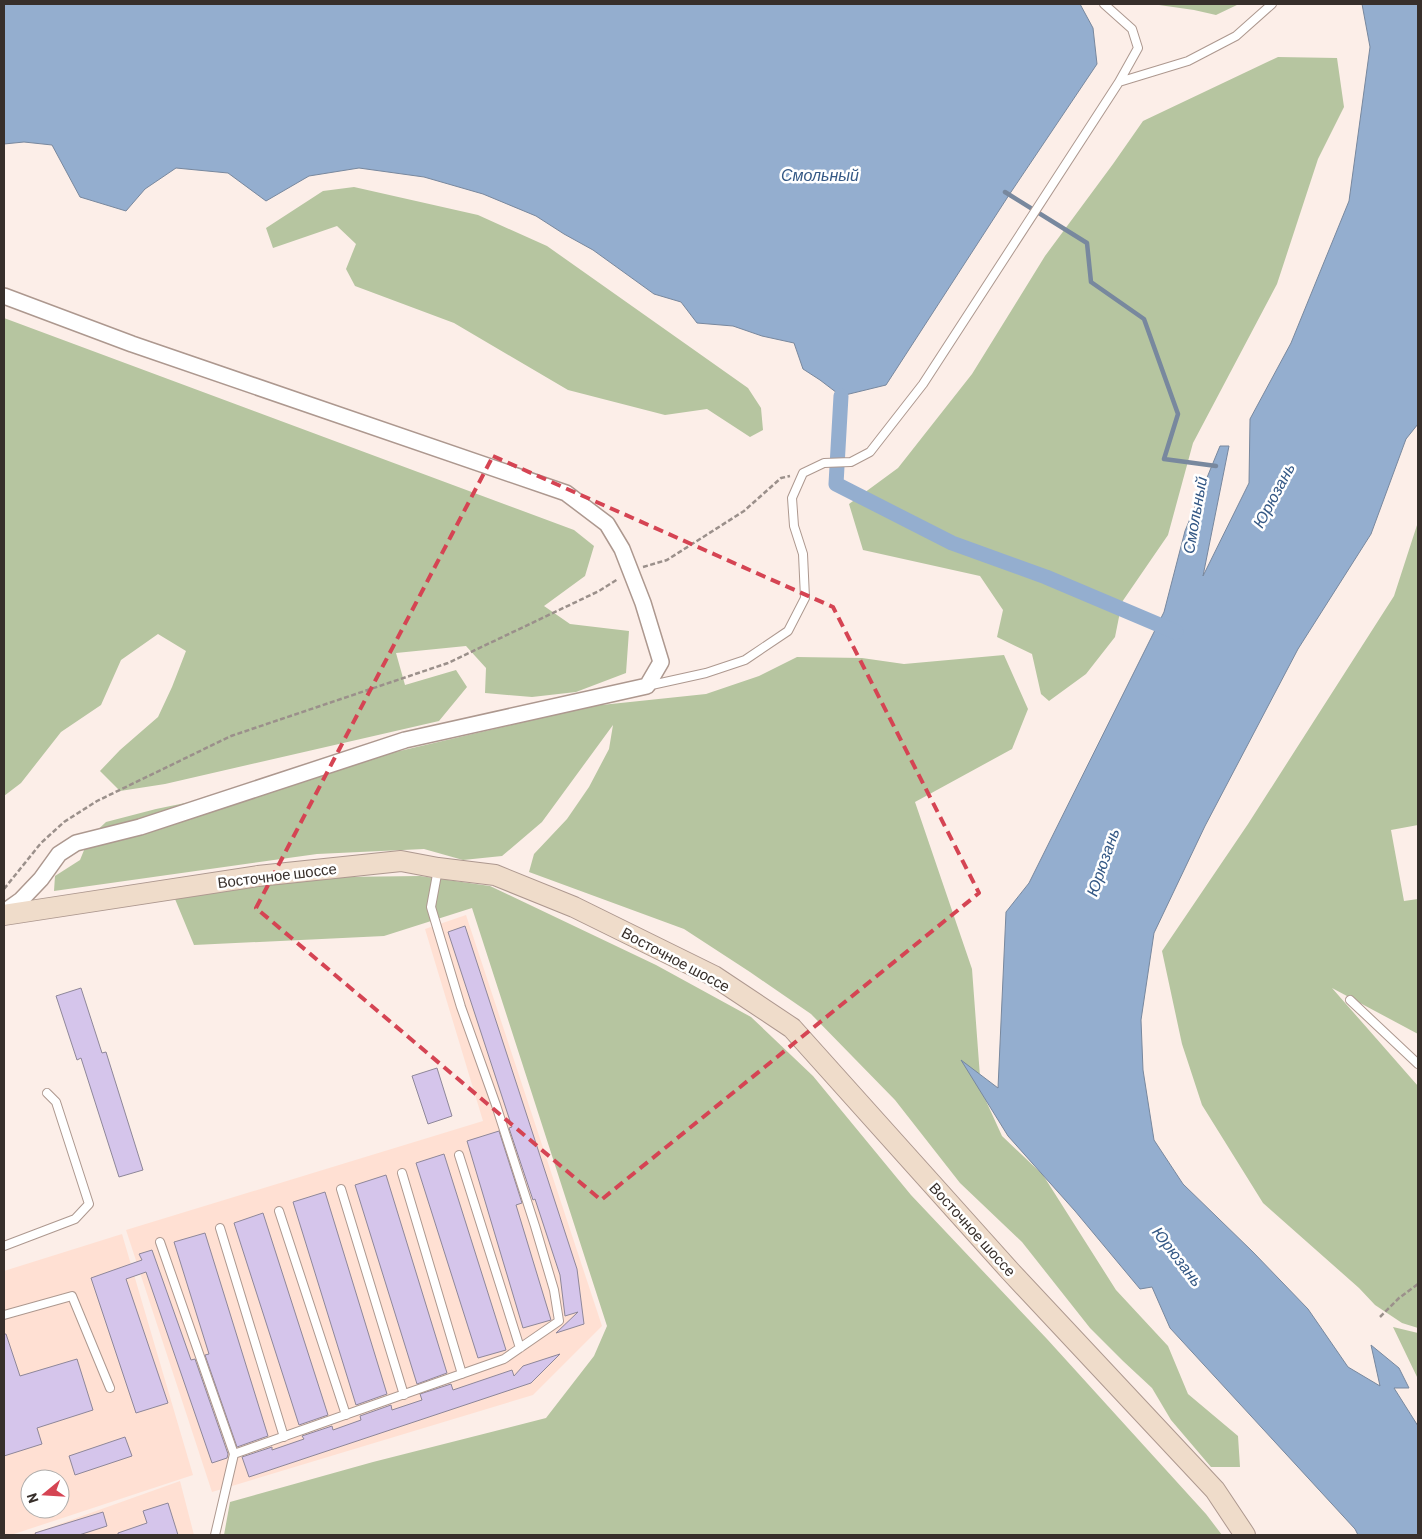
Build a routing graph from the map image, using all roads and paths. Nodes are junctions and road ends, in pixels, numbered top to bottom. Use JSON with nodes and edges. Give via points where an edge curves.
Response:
{"nodes":[{"id":1,"x":1104,"y":4,"type":"edge"},
{"id":2,"x":1272,"y":4,"type":"edge"},
{"id":3,"x":1119,"y":82,"type":"junction"},
{"id":4,"x":4,"y":296,"type":"edge"},
{"id":5,"x":803,"y":473,"type":"junction"},
{"id":6,"x":632,"y":570,"type":"junction"},
{"id":7,"x":647,"y":686,"type":"junction"},
{"id":8,"x":438,"y":868,"type":"junction"},
{"id":9,"x":4,"y":889,"type":"edge"},
{"id":10,"x":4,"y":913,"type":"edge"},
{"id":11,"x":1350,"y":1000,"type":"dead end"},
{"id":12,"x":1418,"y":1064,"type":"edge"},
{"id":13,"x":47,"y":1093,"type":"dead end"},
{"id":14,"x":459,"y":1155,"type":"dead end"},
{"id":15,"x":402,"y":1173,"type":"dead end"},
{"id":16,"x":341,"y":1189,"type":"dead end"},
{"id":17,"x":279,"y":1211,"type":"dead end"},
{"id":18,"x":220,"y":1228,"type":"dead end"},
{"id":19,"x":160,"y":1242,"type":"dead end"},
{"id":20,"x":4,"y":1246,"type":"edge"},
{"id":21,"x":1418,"y":1284,"type":"edge"},
{"id":22,"x":4,"y":1315,"type":"edge"},
{"id":23,"x":1380,"y":1317,"type":"dead end"},
{"id":24,"x":520,"y":1348,"type":"junction"},
{"id":25,"x":462,"y":1374,"type":"junction"},
{"id":26,"x":110,"y":1388,"type":"dead end"},
{"id":27,"x":404,"y":1395,"type":"junction"},
{"id":28,"x":346,"y":1415,"type":"junction"},
{"id":29,"x":284,"y":1437,"type":"junction"},
{"id":30,"x":234,"y":1454,"type":"junction"},
{"id":31,"x":215,"y":1535,"type":"edge"},
{"id":32,"x":1246,"y":1535,"type":"edge"}],
"edges":[{"from":1,"to":3,"type":"lane","via":[[1132,29],[1138,48]]},
{"from":2,"to":3,"type":"lane","via":[[1236,36],[1188,61]]},
{"from":3,"to":5,"type":"lane","via":[[923,384],[870,452],[851,462],[824,463]]},
{"from":4,"to":6,"type":"street","via":[[132,344],[566,493],[607,524]]},
{"from":5,"to":6,"type":"path","via":[[781,478],[744,511],[667,560]]},
{"from":5,"to":7,"type":"lane","via":[[792,498],[794,526],[803,554],[805,598],[788,631],[745,660],[706,673]]},
{"from":6,"to":7,"type":"street","via":[[661,662]]},
{"from":6,"to":9,"type":"path","via":[[598,591],[448,663],[231,736],[98,801],[58,827]]},
{"from":7,"to":10,"type":"street","via":[[405,740],[140,827],[76,843],[60,854],[41,879]]},
{"from":8,"to":10,"type":"main road","name":"Восточное шоссе","via":[[401,861],[258,876]]},
{"from":8,"to":24,"type":"lane","via":[[431,907],[554,1290],[558,1321]]},
{"from":8,"to":32,"type":"main road","name":"Восточное шоссе","via":[[495,875],[574,907],[714,976],[792,1028],[1010,1271],[1215,1490]]},
{"from":11,"to":12,"type":"lane"},
{"from":13,"to":20,"type":"lane","via":[[56,1102],[89,1204],[75,1219]]},
{"from":14,"to":24,"type":"lane"},
{"from":15,"to":25,"type":"lane"},
{"from":16,"to":27,"type":"lane"},
{"from":17,"to":28,"type":"lane"},
{"from":18,"to":29,"type":"lane"},
{"from":19,"to":30,"type":"lane"},
{"from":21,"to":23,"type":"path"},
{"from":22,"to":26,"type":"lane","via":[[72,1296]]},
{"from":24,"to":25,"type":"lane","via":[[504,1359]]},
{"from":25,"to":27,"type":"lane"},
{"from":27,"to":28,"type":"lane"},
{"from":28,"to":29,"type":"lane"},
{"from":29,"to":30,"type":"lane"},
{"from":30,"to":31,"type":"lane"}]}
